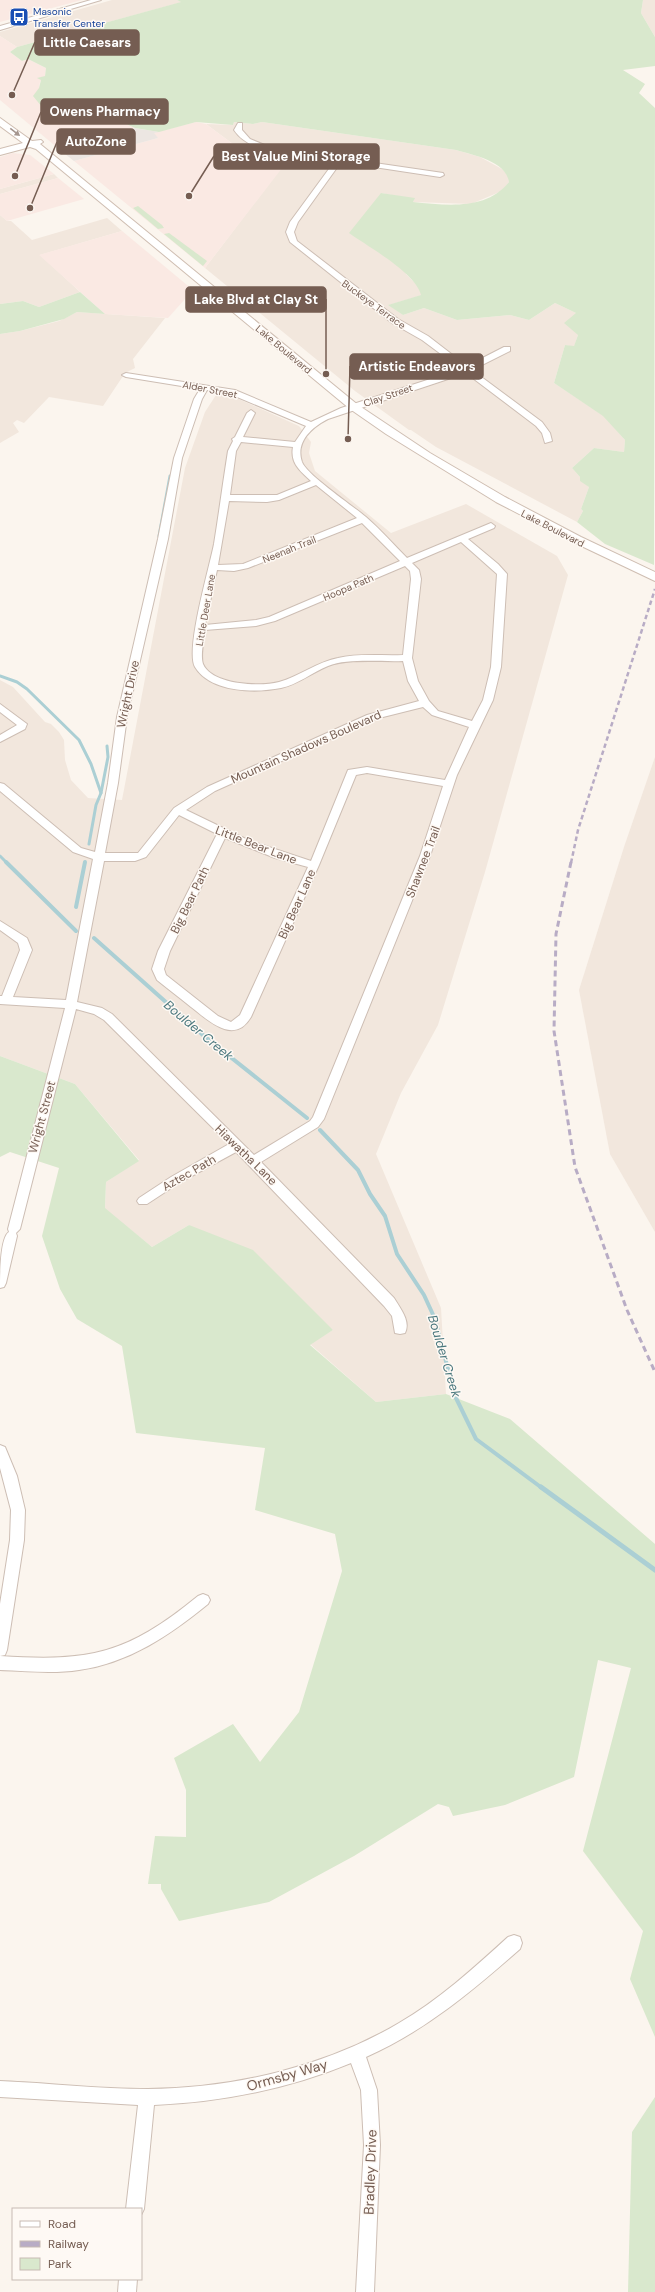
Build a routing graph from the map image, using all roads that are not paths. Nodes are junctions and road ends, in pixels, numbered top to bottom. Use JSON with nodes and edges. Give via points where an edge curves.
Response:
{"nodes":[{"id":1,"x":98,"y":0,"type":"edge"},
{"id":2,"x":0,"y":28,"type":"edge"},
{"id":3,"x":2,"y":113,"type":"edge"},
{"id":4,"x":0,"y":121,"type":"edge"},
{"id":5,"x":240,"y":124,"type":"dead end"},
{"id":6,"x":37,"y":144,"type":"junction"},
{"id":7,"x":0,"y":152,"type":"edge"},
{"id":8,"x":339,"y":160,"type":"junction"},
{"id":9,"x":440,"y":176,"type":"dead end"},
{"id":10,"x":507,"y":349,"type":"dead end"},
{"id":11,"x":467,"y":368,"type":"junction"},
{"id":12,"x":126,"y":375,"type":"dead end"},
{"id":13,"x":205,"y":387,"type":"junction"},
{"id":14,"x":354,"y":407,"type":"junction"},
{"id":15,"x":251,"y":413,"type":"dead end"},
{"id":16,"x":312,"y":425,"type":"junction"},
{"id":17,"x":236,"y":439,"type":"junction"},
{"id":18,"x":548,"y":441,"type":"dead end"},
{"id":19,"x":297,"y":445,"type":"junction"},
{"id":20,"x":315,"y":482,"type":"junction"},
{"id":21,"x":226,"y":498,"type":"junction"},
{"id":22,"x":363,"y":519,"type":"junction"},
{"id":23,"x":491,"y":526,"type":"dead end"},
{"id":24,"x":461,"y":538,"type":"junction"},
{"id":25,"x":405,"y":560,"type":"junction"},
{"id":26,"x":212,"y":568,"type":"junction"},
{"id":27,"x":655,"y":577,"type":"edge"},
{"id":28,"x":200,"y":628,"type":"junction"},
{"id":29,"x":406,"y":658,"type":"junction"},
{"id":30,"x":425,"y":703,"type":"junction"},
{"id":31,"x":0,"y":707,"type":"edge"},
{"id":32,"x":475,"y":725,"type":"junction"},
{"id":33,"x":0,"y":739,"type":"edge"},
{"id":34,"x":450,"y":784,"type":"junction"},
{"id":35,"x":0,"y":786,"type":"edge"},
{"id":36,"x":178,"y":810,"type":"junction"},
{"id":37,"x":222,"y":834,"type":"junction"},
{"id":38,"x":99,"y":856,"type":"junction"},
{"id":39,"x":314,"y":865,"type":"junction"},
{"id":40,"x":0,"y":925,"type":"edge"},
{"id":41,"x":158,"y":966,"type":"joint"},
{"id":42,"x":3,"y":1000,"type":"edge"},
{"id":43,"x":71,"y":1006,"type":"junction"},
{"id":44,"x":236,"y":1146,"type":"junction"},
{"id":45,"x":252,"y":1162,"type":"junction"},
{"id":46,"x":143,"y":1201,"type":"dead end"},
{"id":47,"x":0,"y":1282,"type":"edge"},
{"id":48,"x":400,"y":1329,"type":"dead end"},
{"id":49,"x":0,"y":1451,"type":"edge"},
{"id":50,"x":204,"y":1600,"type":"dead end"},
{"id":51,"x":0,"y":1650,"type":"edge"},
{"id":52,"x":0,"y":1663,"type":"edge"},
{"id":53,"x":514,"y":1943,"type":"dead end"},
{"id":54,"x":356,"y":2054,"type":"junction"},
{"id":55,"x":0,"y":2089,"type":"edge"},
{"id":56,"x":147,"y":2097,"type":"junction"},
{"id":57,"x":135,"y":2208,"type":"edge"},
{"id":58,"x":128,"y":2280,"type":"edge"},
{"id":59,"x":126,"y":2292,"type":"edge"},
{"id":60,"x":365,"y":2292,"type":"edge"}],
"edges":[{"from":1,"to":2,"type":"street"},
{"from":3,"to":6,"type":"main road","name":"Lake Boulevard","via":[[14,120]]},
{"from":4,"to":6,"type":"main road","name":"Lake Boulevard","one_way":true},
{"from":5,"to":8,"type":"street","via":[[238,130],[241,135],[256,145],[271,150]]},
{"from":6,"to":7,"type":"main road"},
{"from":6,"to":14,"type":"main road","name":"Lake Boulevard"},
{"from":8,"to":9,"type":"street"},
{"from":8,"to":11,"type":"street","name":"Buckeye Terrace","via":[[294,222],[290,232],[294,242],[395,321],[425,338]]},
{"from":10,"to":11,"type":"street","name":"Clay Street","via":[[495,357]]},
{"from":11,"to":14,"type":"street","name":"Clay Street"},
{"from":11,"to":18,"type":"street","name":"Buckeye Terrace","via":[[539,424]]},
{"from":12,"to":13,"type":"street","name":"Alder Street"},
{"from":13,"to":16,"type":"street","name":"Alder Street","via":[[242,395]]},
{"from":13,"to":38,"type":"street","name":"Wright Drive","via":[[198,399],[174,476],[163,539],[122,716]]},
{"from":14,"to":16,"type":"street"},
{"from":14,"to":27,"type":"main road","name":"Lake Boulevard","via":[[398,439],[448,470],[546,526]]},
{"from":15,"to":17,"type":"street","name":"Little Deer Lane"},
{"from":16,"to":19,"type":"street"},
{"from":17,"to":19,"type":"street"},
{"from":17,"to":21,"type":"street","name":"Little Deer Lane"},
{"from":19,"to":20,"type":"street","via":[[299,466]]},
{"from":20,"to":21,"type":"street","via":[[267,499]]},
{"from":20,"to":22,"type":"street"},
{"from":21,"to":26,"type":"street","name":"Little Deer Lane"},
{"from":22,"to":25,"type":"street"},
{"from":22,"to":26,"type":"street","name":"Neenah Trail","via":[[244,566]]},
{"from":23,"to":24,"type":"street","name":"Hoopa Path"},
{"from":24,"to":25,"type":"street","name":"Hoopa Path"},
{"from":24,"to":32,"type":"street","name":"Shawnee Trail","via":[[496,566],[502,574],[500,636],[495,677],[488,700]]},
{"from":25,"to":28,"type":"street","name":"Hoopa Path","via":[[394,568],[272,619]]},
{"from":25,"to":29,"type":"street","via":[[416,574]]},
{"from":26,"to":28,"type":"street","name":"Little Deer Lane"},
{"from":28,"to":29,"type":"street","name":"Little Deer Lane","via":[[197,659],[199,666],[219,681],[241,687],[265,688],[281,685],[325,664],[340,660]]},
{"from":29,"to":30,"type":"street","via":[[413,681]]},
{"from":30,"to":32,"type":"street","via":[[443,717]]},
{"from":30,"to":36,"type":"street","name":"Mountain Shadows Boulevard","via":[[371,717],[211,789]]},
{"from":31,"to":33,"type":"street","via":[[22,724]]},
{"from":32,"to":34,"type":"street","name":"Shawnee Trail"},
{"from":34,"to":39,"type":"street","name":"Big Bear Lane","via":[[367,770],[352,772]]},
{"from":34,"to":45,"type":"street","name":"Shawnee Trail","via":[[386,956],[318,1119],[314,1124]]},
{"from":35,"to":38,"type":"street","name":"Mountain Shadows Boulevard","via":[[77,850]]},
{"from":36,"to":37,"type":"street","name":"Little Bear Lane"},
{"from":36,"to":38,"type":"street","name":"Mountain Shadows Boulevard","via":[[142,855],[128,858]]},
{"from":37,"to":39,"type":"street","name":"Little Bear Lane"},
{"from":37,"to":41,"type":"street","name":"Big Bear Path"},
{"from":38,"to":43,"type":"street","name":"Wright Drive"},
{"from":39,"to":41,"type":"street","name":"Big Bear Lane","via":[[246,1017],[238,1026],[220,1025],[161,977]]},
{"from":40,"to":42,"type":"street","via":[[23,941],[26,950]]},
{"from":42,"to":43,"type":"street","name":"Hiawatha Lane"},
{"from":43,"to":44,"type":"street","name":"Hiawatha Lane","via":[[91,1009],[108,1018]]},
{"from":43,"to":47,"type":"street","name":"Wright Street"},
{"from":44,"to":45,"type":"street","name":"Hiawatha Lane"},
{"from":44,"to":46,"type":"street","name":"Aztec Path"},
{"from":45,"to":48,"type":"street","name":"Hiawatha Lane","via":[[389,1302],[398,1316]]},
{"from":49,"to":51,"type":"street","via":[[10,1476],[18,1510],[17,1540]]},
{"from":50,"to":52,"type":"street","via":[[185,1617],[147,1642],[124,1652],[59,1666]]},
{"from":53,"to":54,"type":"street","name":"Ormsby Way","via":[[438,2007],[390,2037]]},
{"from":54,"to":56,"type":"street","name":"Ormsby Way","via":[[259,2085],[186,2095]]},
{"from":54,"to":60,"type":"street","name":"Bradley Drive","via":[[369,2090],[371,2117]]},
{"from":55,"to":56,"type":"street","name":"Ormsby Way"},
{"from":56,"to":57,"type":"street"},
{"from":58,"to":59,"type":"street"}]}
